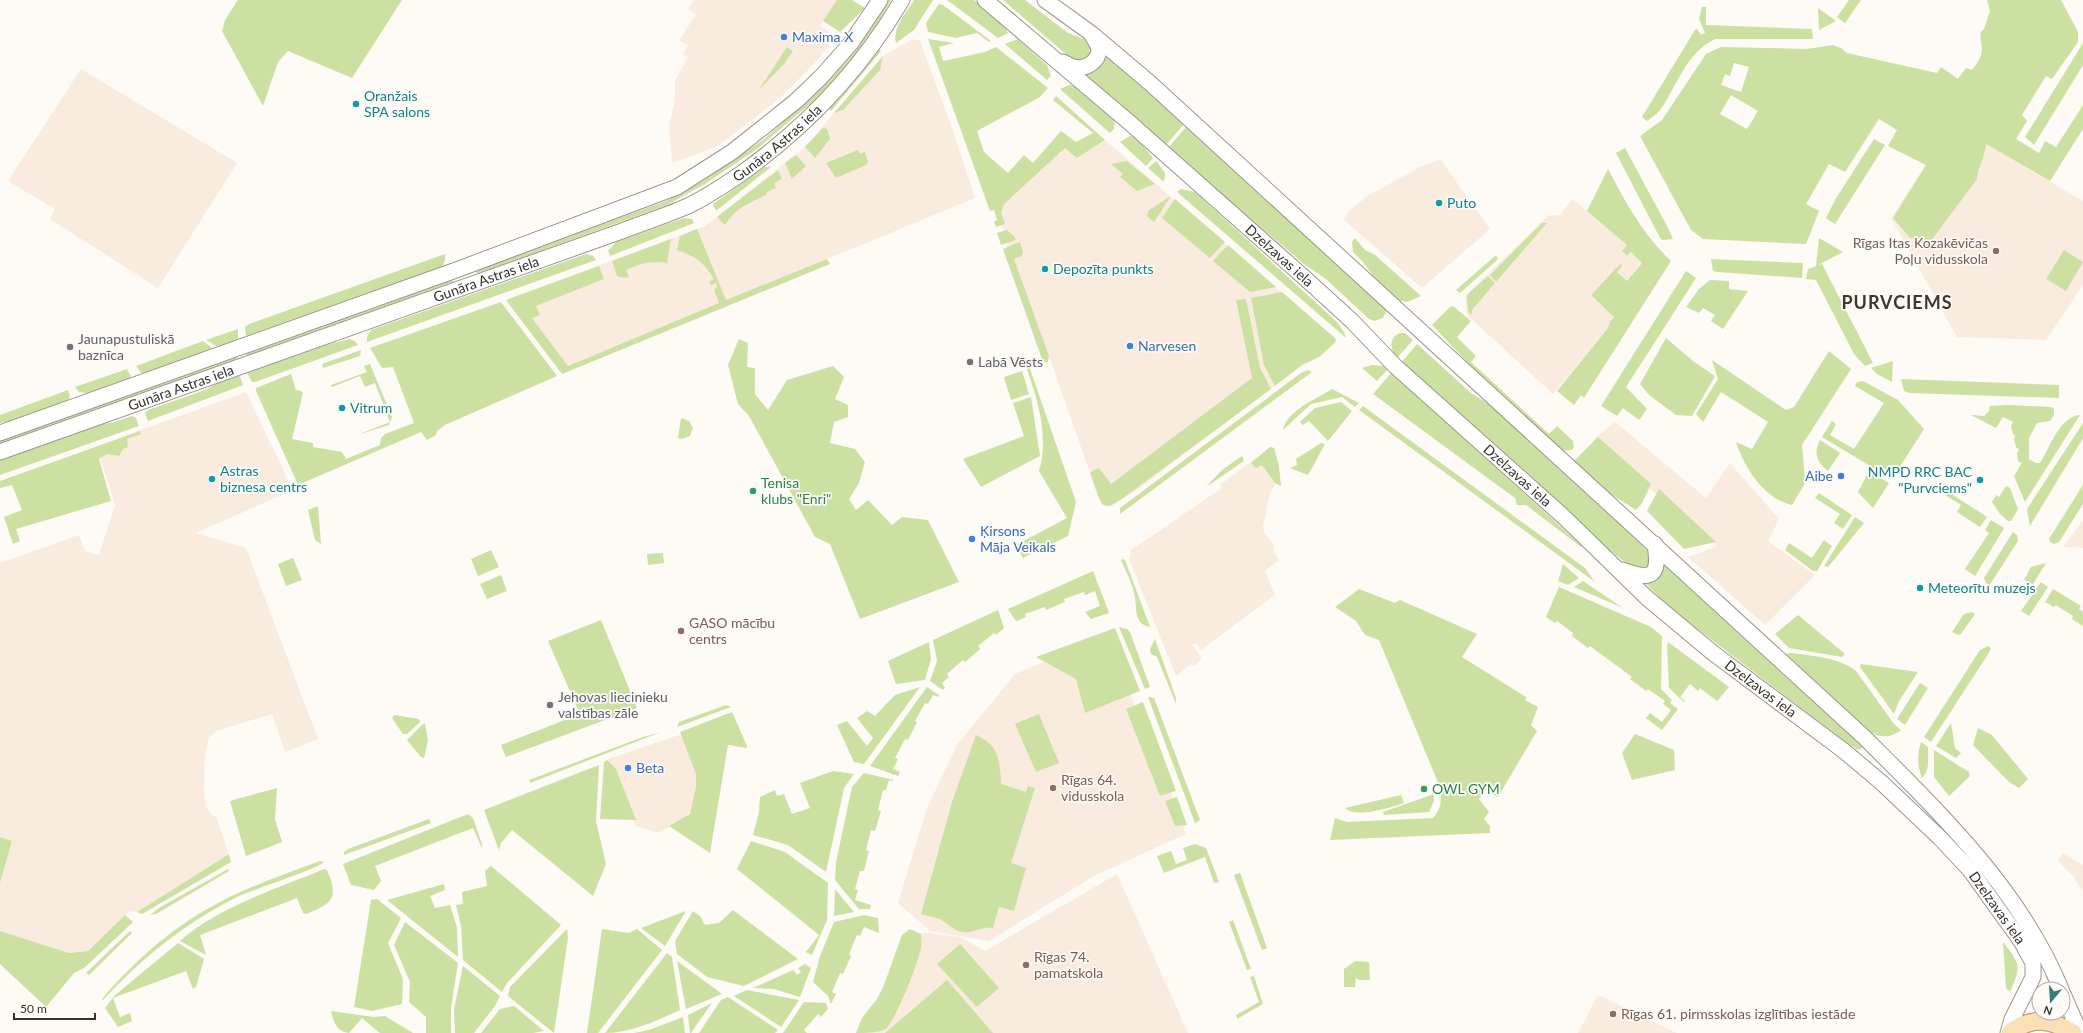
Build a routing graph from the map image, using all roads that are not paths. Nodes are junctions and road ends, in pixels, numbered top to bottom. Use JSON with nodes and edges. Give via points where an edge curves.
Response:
{"nodes":[{"id":1,"x":880,"y":0,"type":"edge"},
{"id":2,"x":902,"y":0,"type":"edge"},
{"id":3,"x":985,"y":0,"type":"edge"},
{"id":4,"x":1045,"y":0,"type":"edge"},
{"id":5,"x":1092,"y":34,"type":"junction"},
{"id":6,"x":1053,"y":57,"type":"junction"},
{"id":7,"x":459,"y":269,"type":"junction"},
{"id":8,"x":466,"y":286,"type":"junction"},
{"id":9,"x":0,"y":433,"type":"edge"},
{"id":10,"x":0,"y":452,"type":"edge"},
{"id":11,"x":1655,"y":544,"type":"junction"},
{"id":12,"x":1617,"y":568,"type":"junction"},
{"id":13,"x":2057,"y":981,"type":"edge"},
{"id":14,"x":2071,"y":1012,"type":"edge"},
{"id":15,"x":2009,"y":1033,"type":"edge"},
{"id":16,"x":2074,"y":1033,"type":"edge"},
{"id":17,"x":2080,"y":1033,"type":"edge"}],
"edges":[{"from":1,"to":7,"type":"main road","name":"Gunāra Astras iela","via":[[851,43],[821,77],[776,118],[732,152],[668,191]]},
{"from":2,"to":8,"type":"main road","name":"Gunāra Astras iela","via":[[889,23],[822,104],[773,150],[727,183],[691,205]]},
{"from":3,"to":6,"type":"main road","name":"Dzelzavas iela"},
{"from":4,"to":5,"type":"main road","name":"Dzelzavas iela"},
{"from":5,"to":6,"type":"main road","via":[[1099,48],[1093,63],[1075,68]]},
{"from":5,"to":11,"type":"main road","name":"Dzelzavas iela","via":[[1269,190],[1404,317]]},
{"from":6,"to":12,"type":"main road","name":"Dzelzavas iela","via":[[1307,280],[1352,321],[1395,366]]},
{"from":7,"to":8,"type":"main road"},
{"from":7,"to":9,"type":"main road","name":"Gunāra Astras iela"},
{"from":8,"to":10,"type":"main road","name":"Gunāra Astras iela"},
{"from":11,"to":12,"type":"main road","via":[[1658,560],[1654,572],[1648,576],[1640,577]]},
{"from":11,"to":13,"type":"main road","name":"Dzelzavas iela","via":[[1864,737],[1948,822],[2005,893],[2041,946]]},
{"from":12,"to":15,"type":"main road","name":"Dzelzavas iela","via":[[1647,598],[1713,654],[1844,751],[1908,807],[1970,870],[2021,941],[2033,963],[2033,977],[2012,1020]]},
{"from":14,"to":17,"type":"main road"},
{"from":15,"to":16,"type":"main road","via":[[2020,1025],[2042,1020],[2058,1024]]}]}
